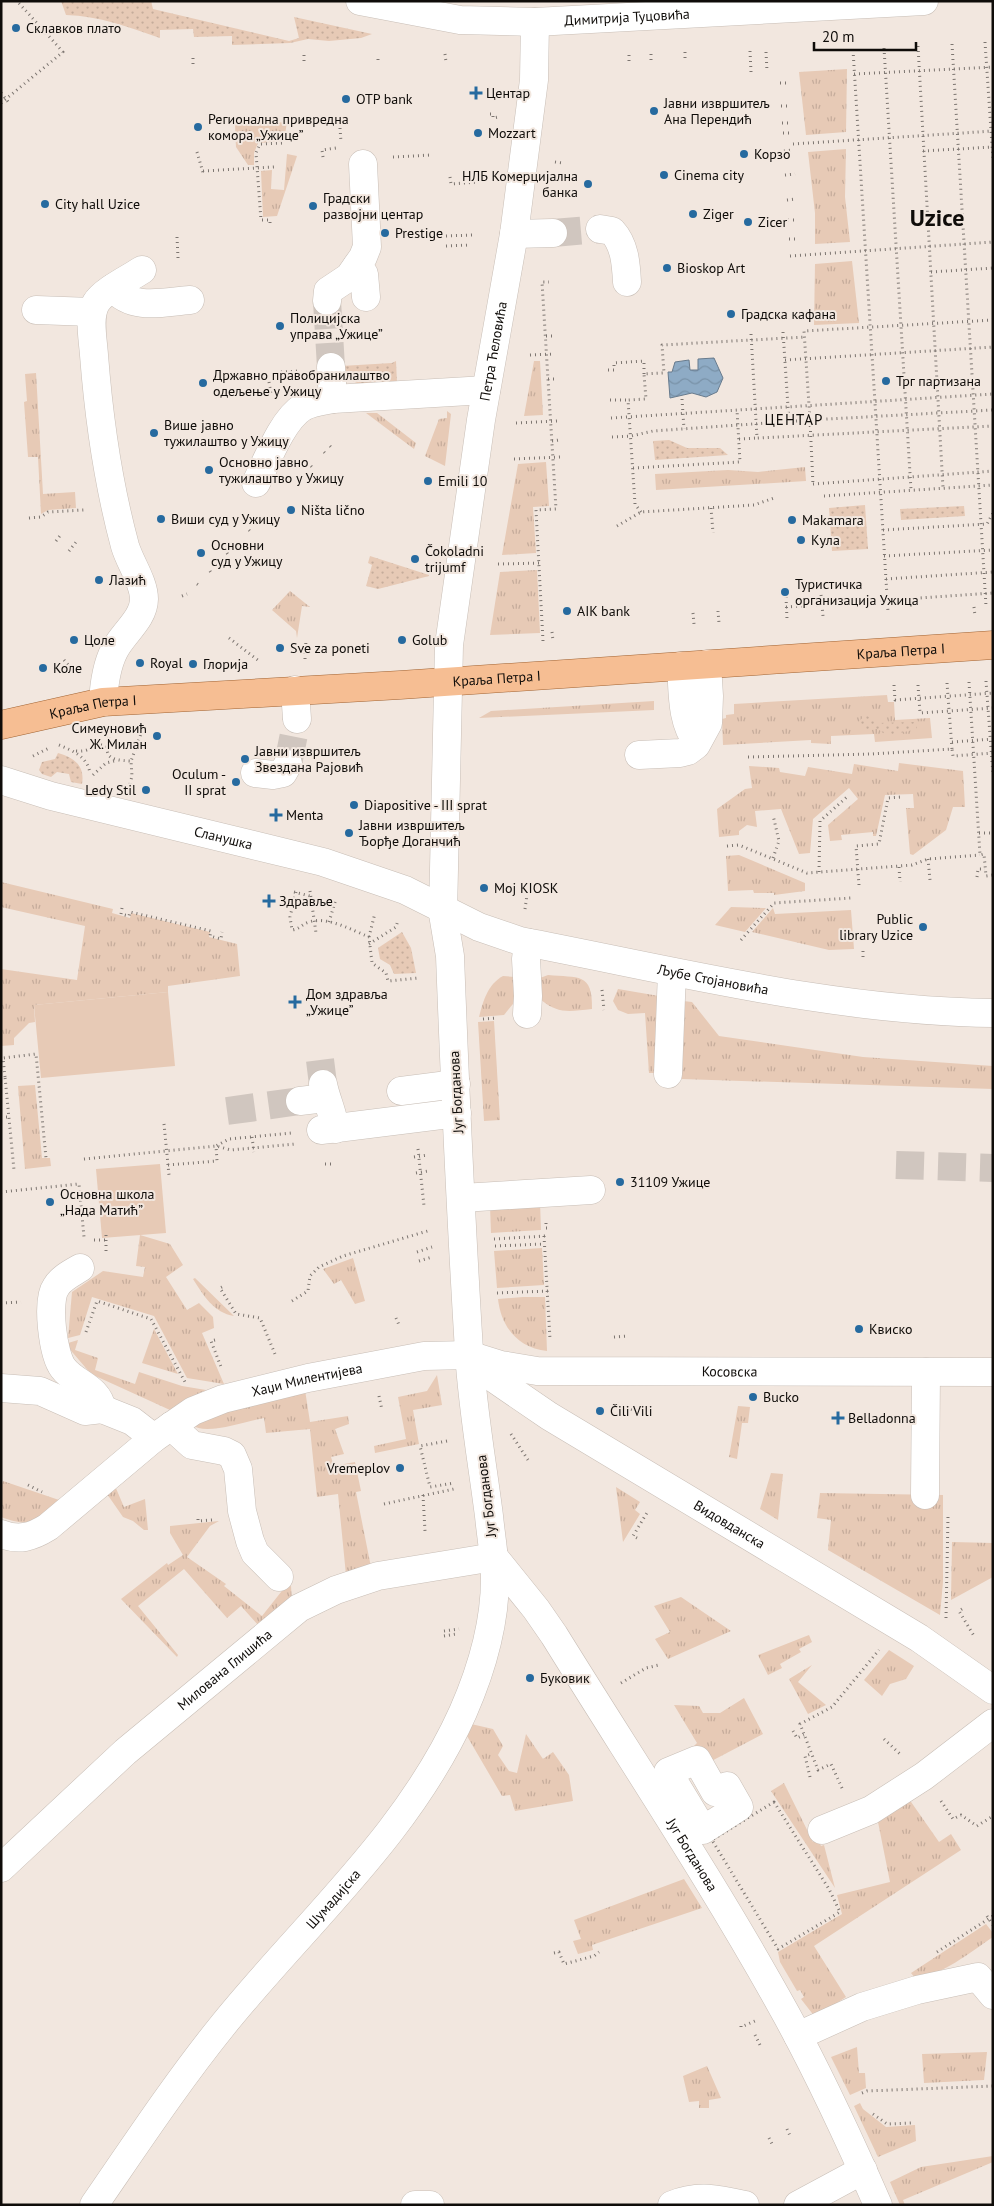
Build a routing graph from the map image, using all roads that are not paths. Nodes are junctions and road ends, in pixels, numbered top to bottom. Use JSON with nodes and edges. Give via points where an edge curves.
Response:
{"nodes":[{"id":1,"x":360,"y":1,"type":"edge"},
{"id":2,"x":924,"y":1,"type":"edge"},
{"id":3,"x":534,"y":22,"type":"junction"},
{"id":4,"x":363,"y":164,"type":"dead end"},
{"id":5,"x":600,"y":229,"type":"tunnel mouth"},
{"id":6,"x":553,"y":233,"type":"tunnel mouth"},
{"id":7,"x":514,"y":234,"type":"junction"},
{"id":8,"x":357,"y":266,"type":"junction"},
{"id":9,"x":142,"y":270,"type":"dead end"},
{"id":10,"x":627,"y":282,"type":"dead end"},
{"id":11,"x":113,"y":288,"type":"junction"},
{"id":12,"x":366,"y":297,"type":"dead end"},
{"id":13,"x":190,"y":300,"type":"dead end"},
{"id":14,"x":327,"y":301,"type":"tunnel mouth"},
{"id":15,"x":36,"y":310,"type":"dead end"},
{"id":16,"x":92,"y":312,"type":"junction"},
{"id":17,"x":331,"y":367,"type":"tunnel mouth"},
{"id":18,"x":486,"y":390,"type":"junction"},
{"id":19,"x":333,"y":399,"type":"junction"},
{"id":20,"x":256,"y":483,"type":"dead end"},
{"id":21,"x":105,"y":543,"type":"dead end"},
{"id":22,"x":134,"y":572,"type":"junction"},
{"id":23,"x":993,"y":645,"type":"edge"},
{"id":24,"x":694,"y":665,"type":"junction"},
{"id":25,"x":300,"y":678,"type":"junction"},
{"id":26,"x":448,"y":681,"type":"junction"},
{"id":27,"x":103,"y":702,"type":"junction"},
{"id":28,"x":297,"y":719,"type":"tunnel mouth"},
{"id":29,"x":1,"y":725,"type":"edge"},
{"id":30,"x":639,"y":755,"type":"dead end"},
{"id":31,"x":288,"y":764,"type":"dead end"},
{"id":32,"x":255,"y":773,"type":"dead end"},
{"id":33,"x":1,"y":780,"type":"edge"},
{"id":34,"x":443,"y":907,"type":"junction"},
{"id":35,"x":528,"y":943,"type":"junction"},
{"id":36,"x":672,"y":972,"type":"junction"},
{"id":37,"x":993,"y":1013,"type":"edge"},
{"id":38,"x":527,"y":1014,"type":"dead end"},
{"id":39,"x":668,"y":1074,"type":"dead end"},
{"id":40,"x":456,"y":1084,"type":"junction"},
{"id":41,"x":401,"y":1091,"type":"dead end"},
{"id":42,"x":313,"y":1095,"type":"tunnel mouth"},
{"id":43,"x":458,"y":1113,"type":"junction"},
{"id":44,"x":590,"y":1190,"type":"dead end"},
{"id":45,"x":462,"y":1198,"type":"junction"},
{"id":46,"x":80,"y":1268,"type":"dead end"},
{"id":47,"x":469,"y":1354,"type":"junction"},
{"id":48,"x":926,"y":1372,"type":"junction"},
{"id":49,"x":993,"y":1372,"type":"edge"},
{"id":50,"x":1,"y":1388,"type":"edge"},
{"id":51,"x":102,"y":1408,"type":"junction"},
{"id":52,"x":162,"y":1432,"type":"junction"},
{"id":53,"x":924,"y":1495,"type":"dead end"},
{"id":54,"x":6,"y":1542,"type":"edge"},
{"id":55,"x":494,"y":1557,"type":"junction"},
{"id":56,"x":279,"y":1577,"type":"dead end"},
{"id":57,"x":993,"y":1690,"type":"edge"},
{"id":58,"x":993,"y":1723,"type":"edge"},
{"id":59,"x":665,"y":1790,"type":"junction"},
{"id":60,"x":705,"y":1797,"type":"dead end"},
{"id":61,"x":822,"y":1830,"type":"dead end"},
{"id":62,"x":1,"y":1868,"type":"edge"},
{"id":63,"x":993,"y":1995,"type":"edge"},
{"id":64,"x":773,"y":2027,"type":"junction"},
{"id":65,"x":863,"y":2170,"type":"junction"},
{"id":66,"x":94,"y":2205,"type":"edge"},
{"id":67,"x":415,"y":2205,"type":"edge"},
{"id":68,"x":430,"y":2205,"type":"edge"},
{"id":69,"x":672,"y":2205,"type":"edge"},
{"id":70,"x":745,"y":2205,"type":"edge"},
{"id":71,"x":798,"y":2205,"type":"edge"},
{"id":72,"x":878,"y":2205,"type":"edge"}],
"edges":[{"from":1,"to":3,"type":"street","name":"Димитрија Туцовића","via":[[460,20]]},
{"from":2,"to":3,"type":"street","name":"Димитрија Туцовића"},
{"from":3,"to":7,"type":"street","name":"Петра Ћеловића","via":[[534,80]]},
{"from":4,"to":8,"type":"street","via":[[367,246]]},
{"from":5,"to":10,"type":"street","via":[[612,231],[619,240]]},
{"from":6,"to":7,"type":"street"},
{"from":7,"to":18,"type":"street","name":"Петра Ћеловића"},
{"from":8,"to":12,"type":"street","via":[[364,274]]},
{"from":8,"to":14,"type":"street","via":[[344,282],[328,291]]},
{"from":9,"to":11,"type":"street"},
{"from":11,"to":13,"type":"street","via":[[120,296],[138,304]]},
{"from":11,"to":16,"type":"street","via":[[99,298]]},
{"from":15,"to":16,"type":"street"},
{"from":16,"to":22,"type":"street","via":[[102,436],[114,503]]},
{"from":17,"to":19,"type":"street"},
{"from":18,"to":19,"type":"street"},
{"from":18,"to":26,"type":"street","name":"Петра Ћеловића","via":[[449,645]]},
{"from":19,"to":20,"type":"street","via":[[313,402],[293,415]]},
{"from":21,"to":22,"type":"street","via":[[120,569]]},
{"from":22,"to":27,"type":"street","via":[[143,590],[144,609],[114,649],[106,675]]},
{"from":23,"to":24,"type":"main road","name":"Краља Петра I"},
{"from":24,"to":26,"type":"main road","name":"Краља Петра I"},
{"from":24,"to":30,"type":"street","via":[[709,704],[706,730],[693,748]]},
{"from":25,"to":26,"type":"main road","name":"Краља Петра I"},
{"from":25,"to":27,"type":"main road","name":"Краља Петра I"},
{"from":25,"to":28,"type":"street"},
{"from":26,"to":34,"type":"street","name":"Југ Богданова"},
{"from":27,"to":29,"type":"main road","name":"Краља Петра I"},
{"from":31,"to":32,"type":"street","via":[[283,773]]},
{"from":33,"to":34,"type":"street","name":"Сланушка","via":[[51,796],[323,862],[391,884]]},
{"from":34,"to":35,"type":"street","name":"Љубе Стојановића","via":[[479,927]]},
{"from":34,"to":40,"type":"street","name":"Југ Богданова","via":[[450,956]]},
{"from":35,"to":36,"type":"street","name":"Љубе Стојановића"},
{"from":35,"to":38,"type":"street"},
{"from":36,"to":37,"type":"street","name":"Љубе Стојановића","via":[[829,1000]]},
{"from":36,"to":39,"type":"street"},
{"from":40,"to":41,"type":"street"},
{"from":40,"to":43,"type":"street","name":"Југ Богданова"},
{"from":42,"to":43,"type":"street","via":[[331,1104],[328,1129]]},
{"from":43,"to":45,"type":"street","name":"Југ Богданова"},
{"from":44,"to":45,"type":"street"},
{"from":45,"to":47,"type":"street","name":"Југ Богданова"},
{"from":46,"to":51,"type":"street","via":[[59,1282],[52,1296],[54,1346],[63,1369],[98,1396]]},
{"from":47,"to":48,"type":"street","name":"Косовска","via":[[537,1371]]},
{"from":47,"to":52,"type":"street","name":"Хаџи Милентијева","via":[[419,1356],[266,1388],[193,1411]]},
{"from":47,"to":55,"type":"street","name":"Југ Богданова"},
{"from":47,"to":57,"type":"street","name":"Видовданска","via":[[492,1377],[549,1416],[919,1638]]},
{"from":48,"to":49,"type":"street","name":"Косовска"},
{"from":48,"to":53,"type":"street"},
{"from":50,"to":51,"type":"street","via":[[40,1391],[85,1411]]},
{"from":51,"to":52,"type":"street"},
{"from":52,"to":54,"type":"street","name":"Хаџи Милентијева","via":[[48,1527],[36,1535]]},
{"from":52,"to":56,"type":"street","via":[[192,1445],[219,1449],[232,1455],[238,1469],[242,1511],[250,1541],[255,1553]]},
{"from":55,"to":59,"type":"street","name":"Југ Богданова","via":[[536,1609]]},
{"from":55,"to":62,"type":"street","name":"Милована Глишића","via":[[378,1576],[336,1590],[299,1608],[125,1752]]},
{"from":55,"to":66,"type":"street","name":"Шумадијска","via":[[490,1629],[478,1651],[461,1716],[438,1760],[403,1814],[356,1875],[224,2024]]},
{"from":58,"to":61,"type":"street","via":[[924,1776],[871,1810]]},
{"from":59,"to":60,"type":"street","via":[[686,1778],[694,1778]]},
{"from":59,"to":64,"type":"street","name":"Југ Богданова"},
{"from":63,"to":64,"type":"street","via":[[978,1977],[874,2003],[837,2016]]},
{"from":64,"to":65,"type":"street","name":"Југ Богданова"},
{"from":65,"to":71,"type":"street"},
{"from":65,"to":72,"type":"street","name":"Југ Богданова"},
{"from":67,"to":68,"type":"street"},
{"from":69,"to":70,"type":"street","via":[[693,2197]]}]}
